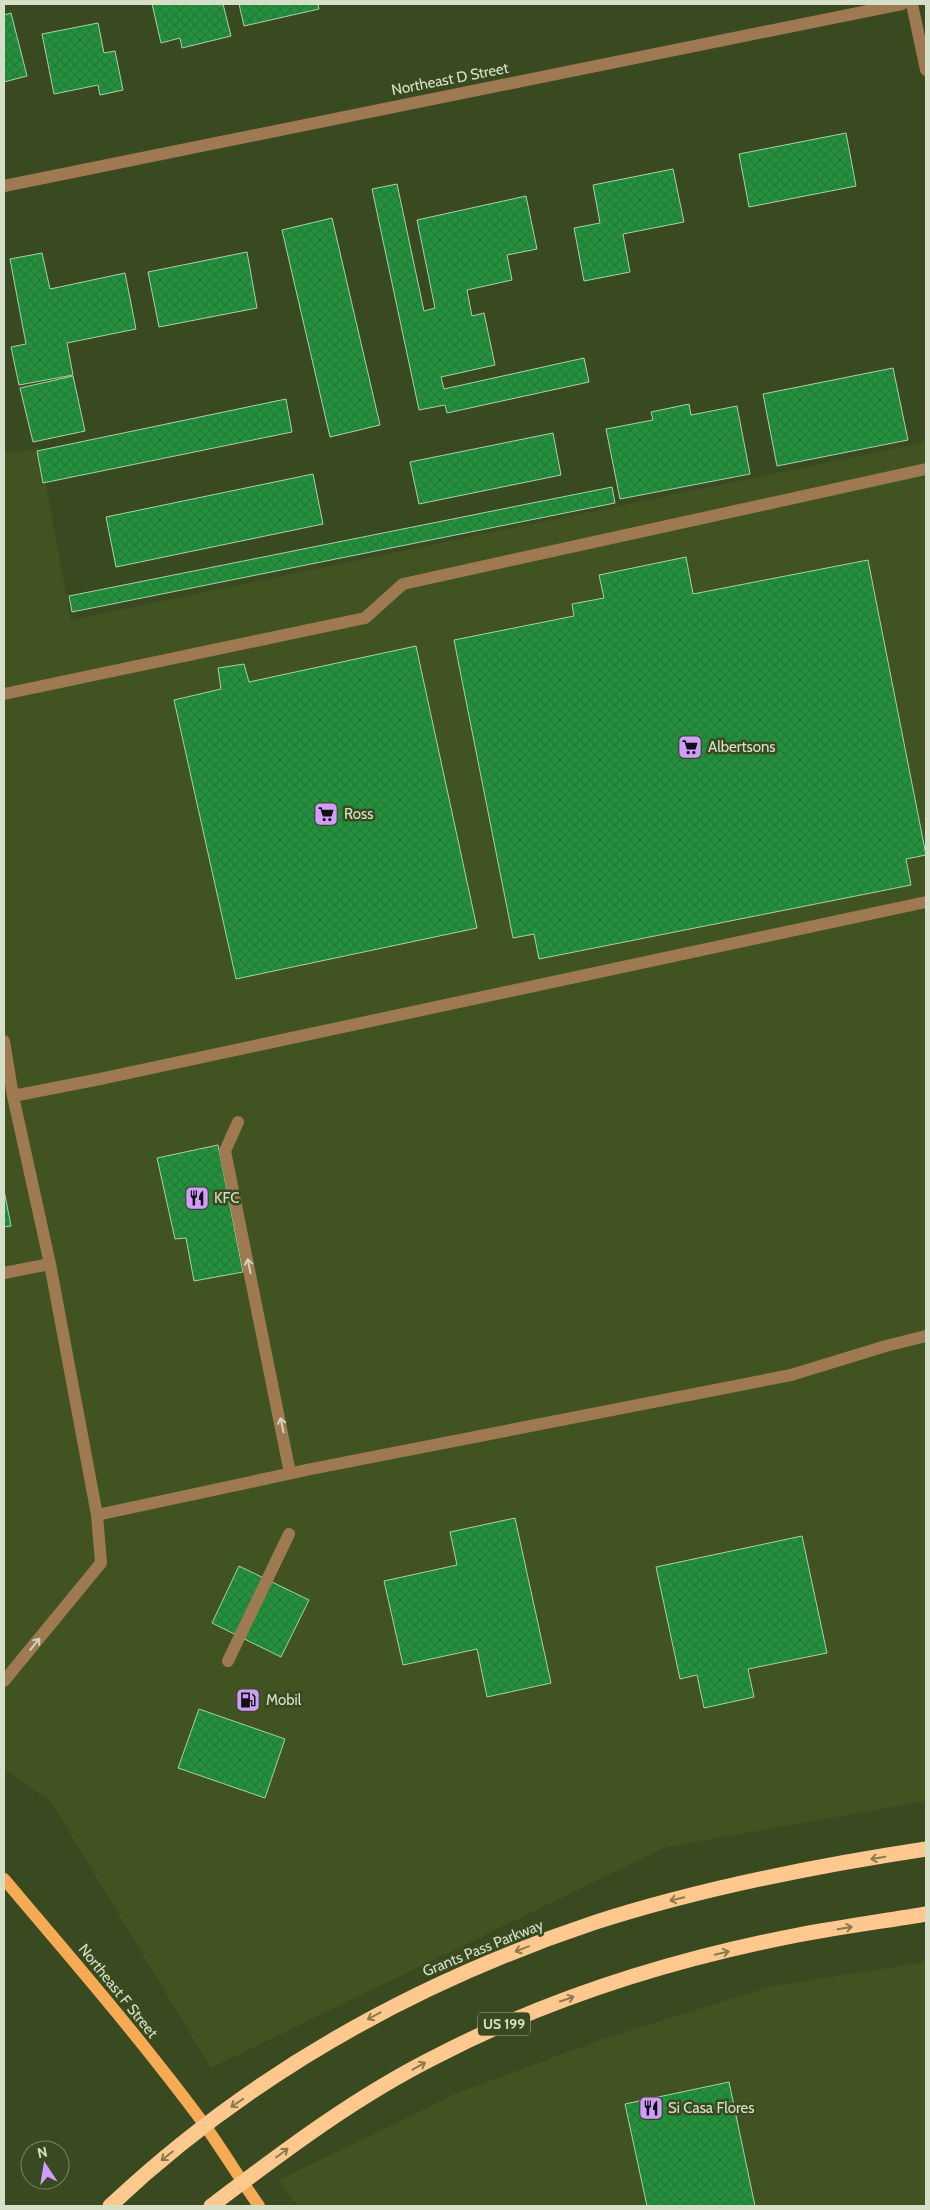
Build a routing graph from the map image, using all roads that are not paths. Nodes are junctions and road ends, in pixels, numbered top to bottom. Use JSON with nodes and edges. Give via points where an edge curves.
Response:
{"nodes":[{"id":1,"x":902,"y":4,"type":"edge"},
{"id":2,"x":912,"y":4,"type":"edge"},
{"id":3,"x":926,"y":70,"type":"edge"},
{"id":4,"x":4,"y":186,"type":"edge"},
{"id":5,"x":926,"y":468,"type":"edge"},
{"id":6,"x":4,"y":694,"type":"edge"},
{"id":7,"x":926,"y":902,"type":"edge"},
{"id":8,"x":4,"y":1041,"type":"edge"},
{"id":9,"x":13,"y":1096,"type":"junction"},
{"id":10,"x":238,"y":1122,"type":"dead end"},
{"id":11,"x":50,"y":1264,"type":"junction"},
{"id":12,"x":4,"y":1273,"type":"edge"},
{"id":13,"x":926,"y":1336,"type":"edge"},
{"id":14,"x":290,"y":1474,"type":"junction"},
{"id":15,"x":97,"y":1515,"type":"junction"},
{"id":16,"x":289,"y":1534,"type":"dead end"},
{"id":17,"x":228,"y":1661,"type":"dead end"},
{"id":18,"x":4,"y":1681,"type":"edge"},
{"id":19,"x":926,"y":1849,"type":"edge"},
{"id":20,"x":4,"y":1879,"type":"edge"},
{"id":21,"x":926,"y":1914,"type":"edge"},
{"id":22,"x":204,"y":2125,"type":"junction"},
{"id":23,"x":243,"y":2182,"type":"junction"},
{"id":24,"x":110,"y":2206,"type":"edge"},
{"id":25,"x":211,"y":2206,"type":"edge"},
{"id":26,"x":259,"y":2206,"type":"edge"}],
"edges":[{"from":1,"to":4,"type":"street","name":"Northeast D Street"},
{"from":2,"to":3,"type":"street"},
{"from":5,"to":6,"type":"street","via":[[403,584],[364,618]]},
{"from":7,"to":9,"type":"street"},
{"from":8,"to":9,"type":"street"},
{"from":9,"to":11,"type":"street"},
{"from":14,"to":10,"type":"street","one_way":true,"via":[[225,1151]]},
{"from":11,"to":12,"type":"street"},
{"from":11,"to":15,"type":"street"},
{"from":13,"to":14,"type":"street","via":[[791,1375]]},
{"from":14,"to":15,"type":"street"},
{"from":18,"to":15,"type":"street","one_way":true,"via":[[101,1563]]},
{"from":16,"to":17,"type":"street"},
{"from":19,"to":22,"type":"highway","name":"Grants Pass Parkway","one_way":true,"via":[[724,1888],[603,1920],[531,1945],[468,1970],[351,2028]]},
{"from":20,"to":22,"type":"main road","name":"Northeast F Street"},
{"from":23,"to":21,"type":"highway","number":"US 199","one_way":true,"via":[[332,2117],[437,2055],[552,2005],[671,1966],[735,1950]]},
{"from":22,"to":23,"type":"main road","name":"Northeast F Street"},
{"from":22,"to":24,"type":"highway","name":"Grants Pass Parkway","one_way":true},
{"from":23,"to":25,"type":"highway","number":"US 199"},
{"from":23,"to":26,"type":"main road"}]}
